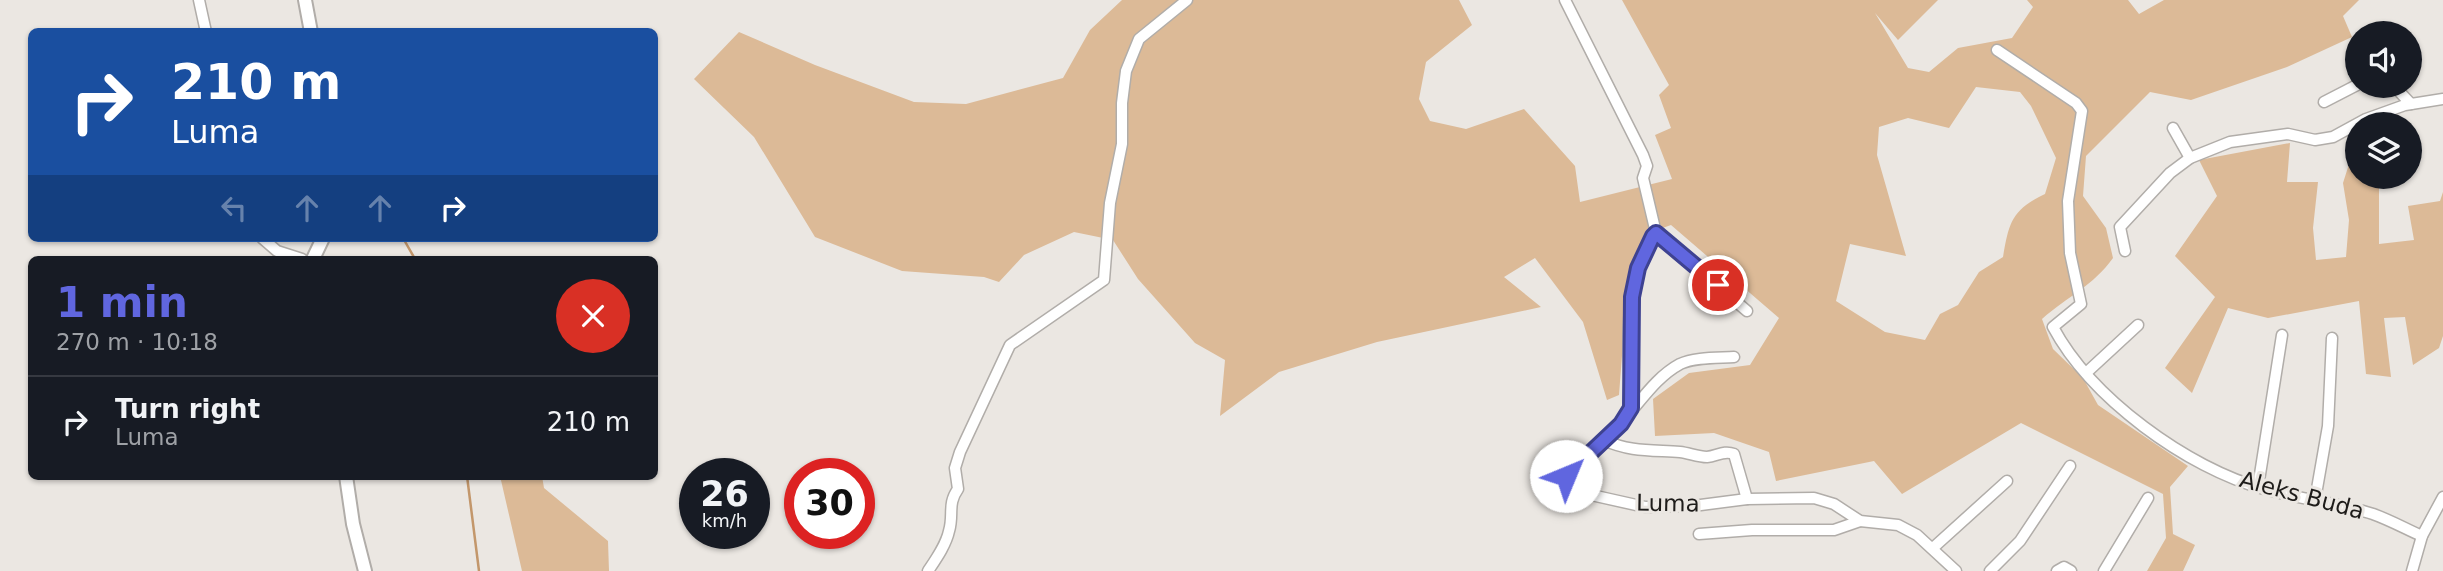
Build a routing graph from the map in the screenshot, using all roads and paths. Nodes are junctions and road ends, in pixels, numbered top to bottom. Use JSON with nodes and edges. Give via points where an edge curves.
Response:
{"nodes":[{"id":1,"x":199,"y":0,"type":"edge"},
{"id":2,"x":305,"y":0,"type":"edge"},
{"id":3,"x":1187,"y":0,"type":"edge"},
{"id":4,"x":1565,"y":0,"type":"edge"},
{"id":5,"x":205,"y":28,"type":"edge"},
{"id":6,"x":310,"y":28,"type":"edge"},
{"id":7,"x":1997,"y":50,"type":"dead end"},
{"id":8,"x":2345,"y":91,"type":"edge"},
{"id":9,"x":2405,"y":98,"type":"edge"},
{"id":10,"x":2443,"y":99,"type":"edge"},
{"id":11,"x":2324,"y":102,"type":"dead end"},
{"id":12,"x":2411,"y":104,"type":"junction"},
{"id":13,"x":2173,"y":128,"type":"dead end"},
{"id":14,"x":2190,"y":158,"type":"junction"},
{"id":15,"x":1656,"y":233,"type":"junction"},
{"id":16,"x":267,"y":242,"type":"edge"},
{"id":17,"x":2125,"y":251,"type":"dead end"},
{"id":18,"x":293,"y":256,"type":"edge"},
{"id":19,"x":1747,"y":311,"type":"dead end"},
{"id":20,"x":2137,"y":325,"type":"dead end"},
{"id":21,"x":2283,"y":335,"type":"dead end"},
{"id":22,"x":2332,"y":338,"type":"dead end"},
{"id":23,"x":1734,"y":356,"type":"dead end"},
{"id":24,"x":2086,"y":373,"type":"junction"},
{"id":25,"x":1631,"y":408,"type":"junction"},
{"id":26,"x":1604,"y":440,"type":"junction"},
{"id":27,"x":2070,"y":466,"type":"dead end"},
{"id":28,"x":347,"y":480,"type":"edge"},
{"id":29,"x":2007,"y":481,"type":"dead end"},
{"id":30,"x":2258,"y":487,"type":"junction"},
{"id":31,"x":2443,"y":497,"type":"edge"},
{"id":32,"x":2148,"y":498,"type":"dead end"},
{"id":33,"x":1747,"y":499,"type":"junction"},
{"id":34,"x":2315,"y":500,"type":"junction"},
{"id":35,"x":2443,"y":518,"type":"edge"},
{"id":36,"x":1860,"y":521,"type":"junction"},
{"id":37,"x":2428,"y":523,"type":"junction"},
{"id":38,"x":1699,"y":534,"type":"dead end"},
{"id":39,"x":2422,"y":536,"type":"junction"},
{"id":40,"x":1934,"y":547,"type":"junction"},
{"id":41,"x":365,"y":571,"type":"edge"},
{"id":42,"x":928,"y":571,"type":"edge"},
{"id":43,"x":1956,"y":571,"type":"edge"},
{"id":44,"x":1990,"y":571,"type":"edge"},
{"id":45,"x":2057,"y":571,"type":"edge"},
{"id":46,"x":2071,"y":571,"type":"edge"},
{"id":47,"x":2104,"y":571,"type":"edge"},
{"id":48,"x":2412,"y":571,"type":"edge"}],
"edges":[{"from":1,"to":5,"type":"street"},
{"from":2,"to":6,"type":"street"},
{"from":3,"to":42,"type":"street","via":[[1139,39],[1126,71],[1122,144],[1104,280],[1010,345],[961,452],[950,530]]},
{"from":4,"to":15,"type":"street","via":[[1643,155],[1647,166],[1643,178]]},
{"from":7,"to":24,"type":"street","name":"Aleks Buda","via":[[2082,111],[2068,201],[2070,253],[2081,304],[2053,327],[2064,349]]},
{"from":8,"to":11,"type":"street"},
{"from":9,"to":12,"type":"street"},
{"from":10,"to":12,"type":"street"},
{"from":12,"to":14,"type":"street","via":[[2366,119],[2333,137],[2315,140],[2288,134],[2230,142]]},
{"from":13,"to":14,"type":"street"},
{"from":14,"to":17,"type":"street","via":[[2120,227]]},
{"from":15,"to":19,"type":"street"},
{"from":15,"to":25,"type":"street","via":[[1644,249],[1632,297]]},
{"from":16,"to":18,"type":"street"},
{"from":20,"to":24,"type":"street"},
{"from":21,"to":30,"type":"street"},
{"from":22,"to":34,"type":"street","via":[[2328,426]]},
{"from":23,"to":25,"type":"street","name":"Luma","via":[[1681,363]]},
{"from":24,"to":30,"type":"street","name":"Aleks Buda","via":[[2162,441]]},
{"from":25,"to":26,"type":"street","name":"Luma"},
{"from":26,"to":33,"type":"street","name":"Luma","via":[[1638,451],[1706,457],[1728,451],[1734,454]]},
{"from":26,"to":33,"type":"street","name":"Luma","via":[[1566,476],[1578,492],[1646,507]]},
{"from":27,"to":44,"type":"street","via":[[2020,541]]},
{"from":28,"to":41,"type":"street"},
{"from":29,"to":40,"type":"street"},
{"from":30,"to":34,"type":"street","name":"Aleks Buda"},
{"from":31,"to":37,"type":"street"},
{"from":32,"to":47,"type":"street"},
{"from":33,"to":36,"type":"street","name":"Luma","via":[[1814,498],[1834,504]]},
{"from":34,"to":39,"type":"street","name":"Aleks Buda","via":[[2377,516]]},
{"from":35,"to":37,"type":"street"},
{"from":36,"to":38,"type":"street","via":[[1834,530]]},
{"from":36,"to":40,"type":"street","via":[[1898,525]]},
{"from":37,"to":39,"type":"street"},
{"from":39,"to":48,"type":"street"},
{"from":40,"to":43,"type":"street"},
{"from":45,"to":46,"type":"street","via":[[2064,567]]}]}
